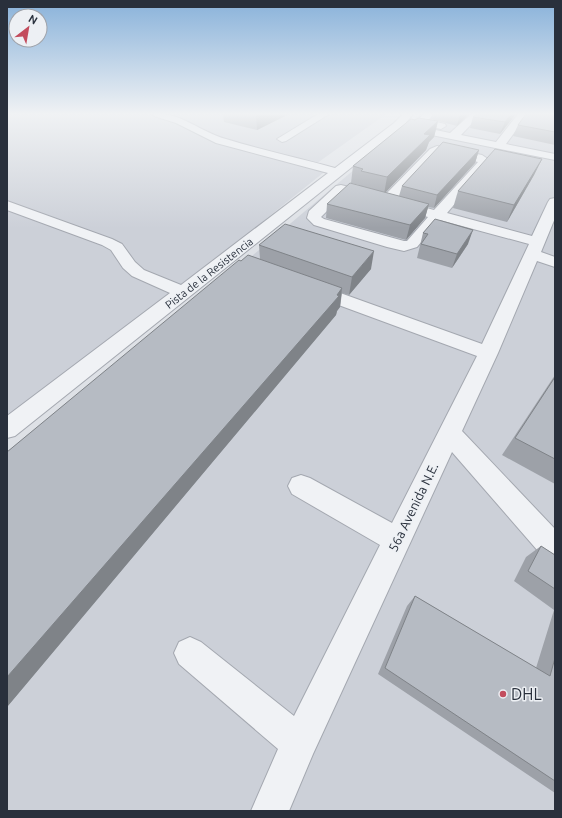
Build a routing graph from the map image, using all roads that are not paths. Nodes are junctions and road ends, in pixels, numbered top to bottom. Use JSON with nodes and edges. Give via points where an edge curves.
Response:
{"nodes":[{"id":1,"x":263,"y":152,"type":"edge"},
{"id":2,"x":362,"y":152,"type":"edge"},
{"id":3,"x":433,"y":152,"type":"edge"},
{"id":4,"x":457,"y":152,"type":"edge"},
{"id":5,"x":528,"y":152,"type":"edge"},
{"id":6,"x":551,"y":157,"type":"edge"},
{"id":7,"x":338,"y":172,"type":"junction"},
{"id":8,"x":387,"y":201,"type":"junction"},
{"id":9,"x":555,"y":202,"type":"edge"},
{"id":10,"x":7,"y":205,"type":"edge"},
{"id":11,"x":438,"y":215,"type":"junction"},
{"id":12,"x":542,"y":253,"type":"edge"},
{"id":13,"x":296,"y":284,"type":"edge"},
{"id":14,"x":184,"y":292,"type":"junction"},
{"id":15,"x":488,"y":353,"type":"junction"},
{"id":16,"x":7,"y":429,"type":"edge"},
{"id":17,"x":449,"y":432,"type":"junction"},
{"id":18,"x":301,"y":486,"type":"dead end"},
{"id":19,"x":397,"y":540,"type":"junction"},
{"id":20,"x":555,"y":549,"type":"edge"},
{"id":21,"x":190,"y":653,"type":"dead end"},
{"id":22,"x":299,"y":743,"type":"junction"},
{"id":23,"x":270,"y":811,"type":"edge"}],
"edges":[{"from":1,"to":7,"type":"street"},
{"from":2,"to":7,"type":"street","name":"Pista de la Resistencia"},
{"from":3,"to":8,"type":"street"},
{"from":4,"to":11,"type":"street","via":[[483,158],[485,161]]},
{"from":5,"to":6,"type":"street"},
{"from":7,"to":14,"type":"street","name":"Pista de la Resistencia"},
{"from":8,"to":11,"type":"street"},
{"from":8,"to":11,"type":"street","via":[[341,189],[314,214],[314,218],[319,222],[404,246],[412,244]]},
{"from":9,"to":12,"type":"street","name":"56a Avenida N.E."},
{"from":10,"to":14,"type":"street","via":[[107,242],[117,247],[138,274]]},
{"from":11,"to":12,"type":"street"},
{"from":12,"to":15,"type":"street","name":"56a Avenida N.E."},
{"from":13,"to":15,"type":"street"},
{"from":14,"to":16,"type":"street","name":"Pista de la Resistencia"},
{"from":15,"to":17,"type":"street","name":"56a Avenida N.E."},
{"from":17,"to":19,"type":"street","name":"56a Avenida N.E."},
{"from":17,"to":20,"type":"street"},
{"from":18,"to":19,"type":"street"},
{"from":19,"to":22,"type":"street","name":"56a Avenida N.E."},
{"from":21,"to":22,"type":"street"},
{"from":22,"to":23,"type":"street","name":"56a Avenida N.E."}]}
